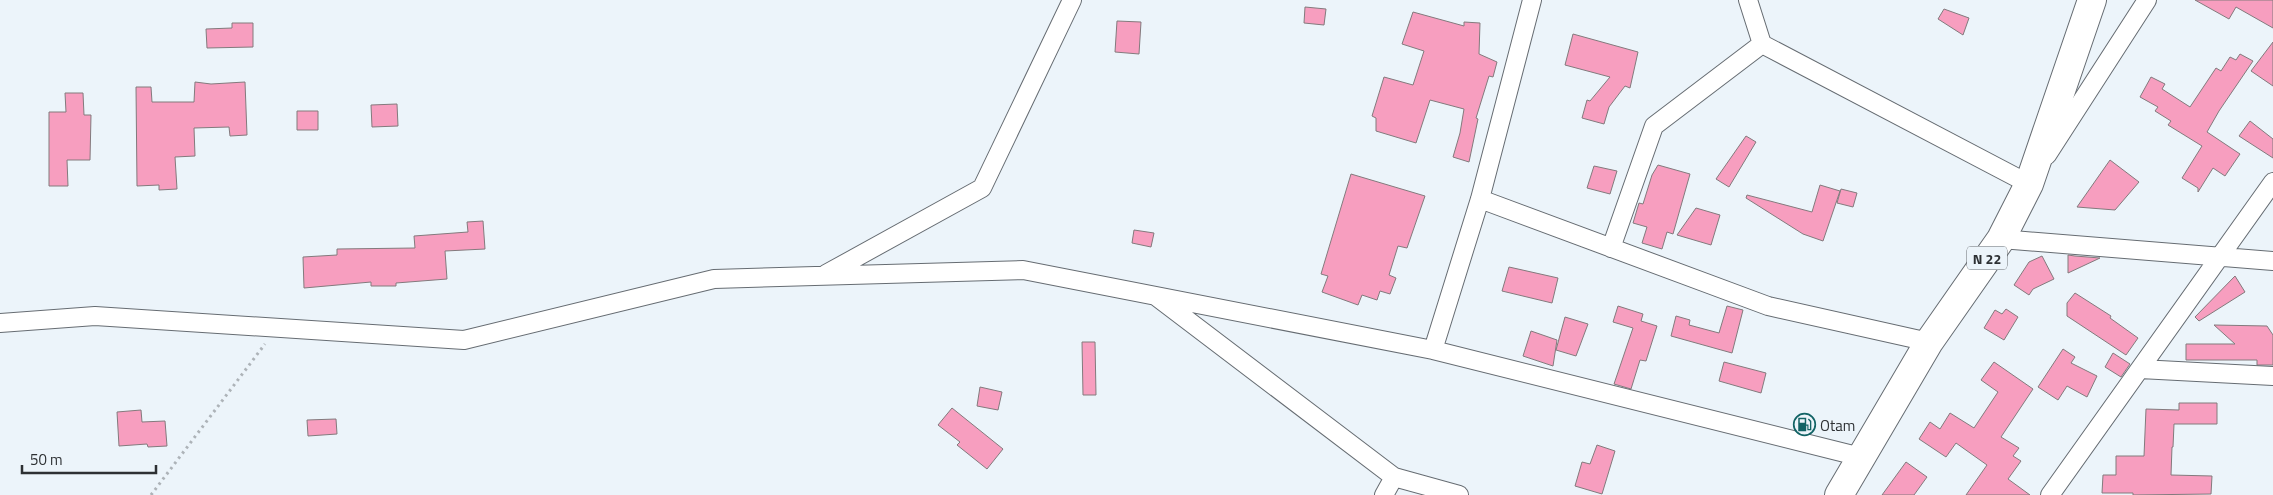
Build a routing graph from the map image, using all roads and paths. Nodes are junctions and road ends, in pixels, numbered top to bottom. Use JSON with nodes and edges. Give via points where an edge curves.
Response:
{"nodes":[{"id":1,"x":1072,"y":0,"type":"edge"},
{"id":2,"x":1532,"y":0,"type":"edge"},
{"id":3,"x":1748,"y":0,"type":"edge"},
{"id":4,"x":2092,"y":0,"type":"edge"},
{"id":5,"x":2147,"y":0,"type":"edge"},
{"id":6,"x":1762,"y":44,"type":"junction"},
{"id":7,"x":2273,"y":182,"type":"edge"},
{"id":8,"x":2029,"y":184,"type":"junction"},
{"id":9,"x":1480,"y":199,"type":"junction"},
{"id":10,"x":2001,"y":239,"type":"junction"},
{"id":11,"x":1611,"y":248,"type":"junction"},
{"id":12,"x":2220,"y":256,"type":"junction"},
{"id":13,"x":2273,"y":261,"type":"edge"},
{"id":14,"x":823,"y":276,"type":"junction"},
{"id":15,"x":1152,"y":294,"type":"junction"},
{"id":16,"x":0,"y":323,"type":"edge"},
{"id":17,"x":277,"y":328,"type":"junction"},
{"id":18,"x":1928,"y":342,"type":"junction"},
{"id":19,"x":1433,"y":350,"type":"junction"},
{"id":20,"x":2140,"y":369,"type":"junction"},
{"id":21,"x":2273,"y":376,"type":"edge"},
{"id":22,"x":1861,"y":457,"type":"junction"},
{"id":23,"x":1394,"y":477,"type":"junction"},
{"id":24,"x":151,"y":495,"type":"edge"},
{"id":25,"x":1384,"y":495,"type":"edge"},
{"id":26,"x":1459,"y":495,"type":"edge"},
{"id":27,"x":1839,"y":495,"type":"edge"},
{"id":28,"x":2050,"y":495,"type":"edge"}],
"edges":[{"from":1,"to":14,"type":"street","via":[[982,188]]},
{"from":2,"to":9,"type":"street"},
{"from":3,"to":6,"type":"street"},
{"from":4,"to":8,"type":"main road","name":"N 22","number":"N 22"},
{"from":5,"to":8,"type":"street"},
{"from":6,"to":8,"type":"street"},
{"from":6,"to":11,"type":"street","via":[[1654,126]]},
{"from":7,"to":12,"type":"street"},
{"from":8,"to":10,"type":"main road","name":"N 22","number":"N 22"},
{"from":9,"to":11,"type":"street"},
{"from":9,"to":19,"type":"street"},
{"from":10,"to":12,"type":"street"},
{"from":10,"to":18,"type":"main road","name":"N 22","number":"N 22"},
{"from":11,"to":18,"type":"street","via":[[1768,306]]},
{"from":12,"to":13,"type":"street"},
{"from":12,"to":20,"type":"street"},
{"from":14,"to":15,"type":"street","via":[[1023,270]]},
{"from":14,"to":17,"type":"street","via":[[714,279],[464,340]]},
{"from":15,"to":19,"type":"street"},
{"from":15,"to":23,"type":"street"},
{"from":16,"to":17,"type":"street","via":[[95,316]]},
{"from":17,"to":24,"type":"path"},
{"from":18,"to":22,"type":"main road","name":"N 22","number":"N 22"},
{"from":19,"to":22,"type":"street"},
{"from":20,"to":21,"type":"street"},
{"from":20,"to":28,"type":"street"},
{"from":22,"to":27,"type":"main road","name":"N 22","number":"N 22"},
{"from":23,"to":25,"type":"street"},
{"from":23,"to":26,"type":"street"}]}
